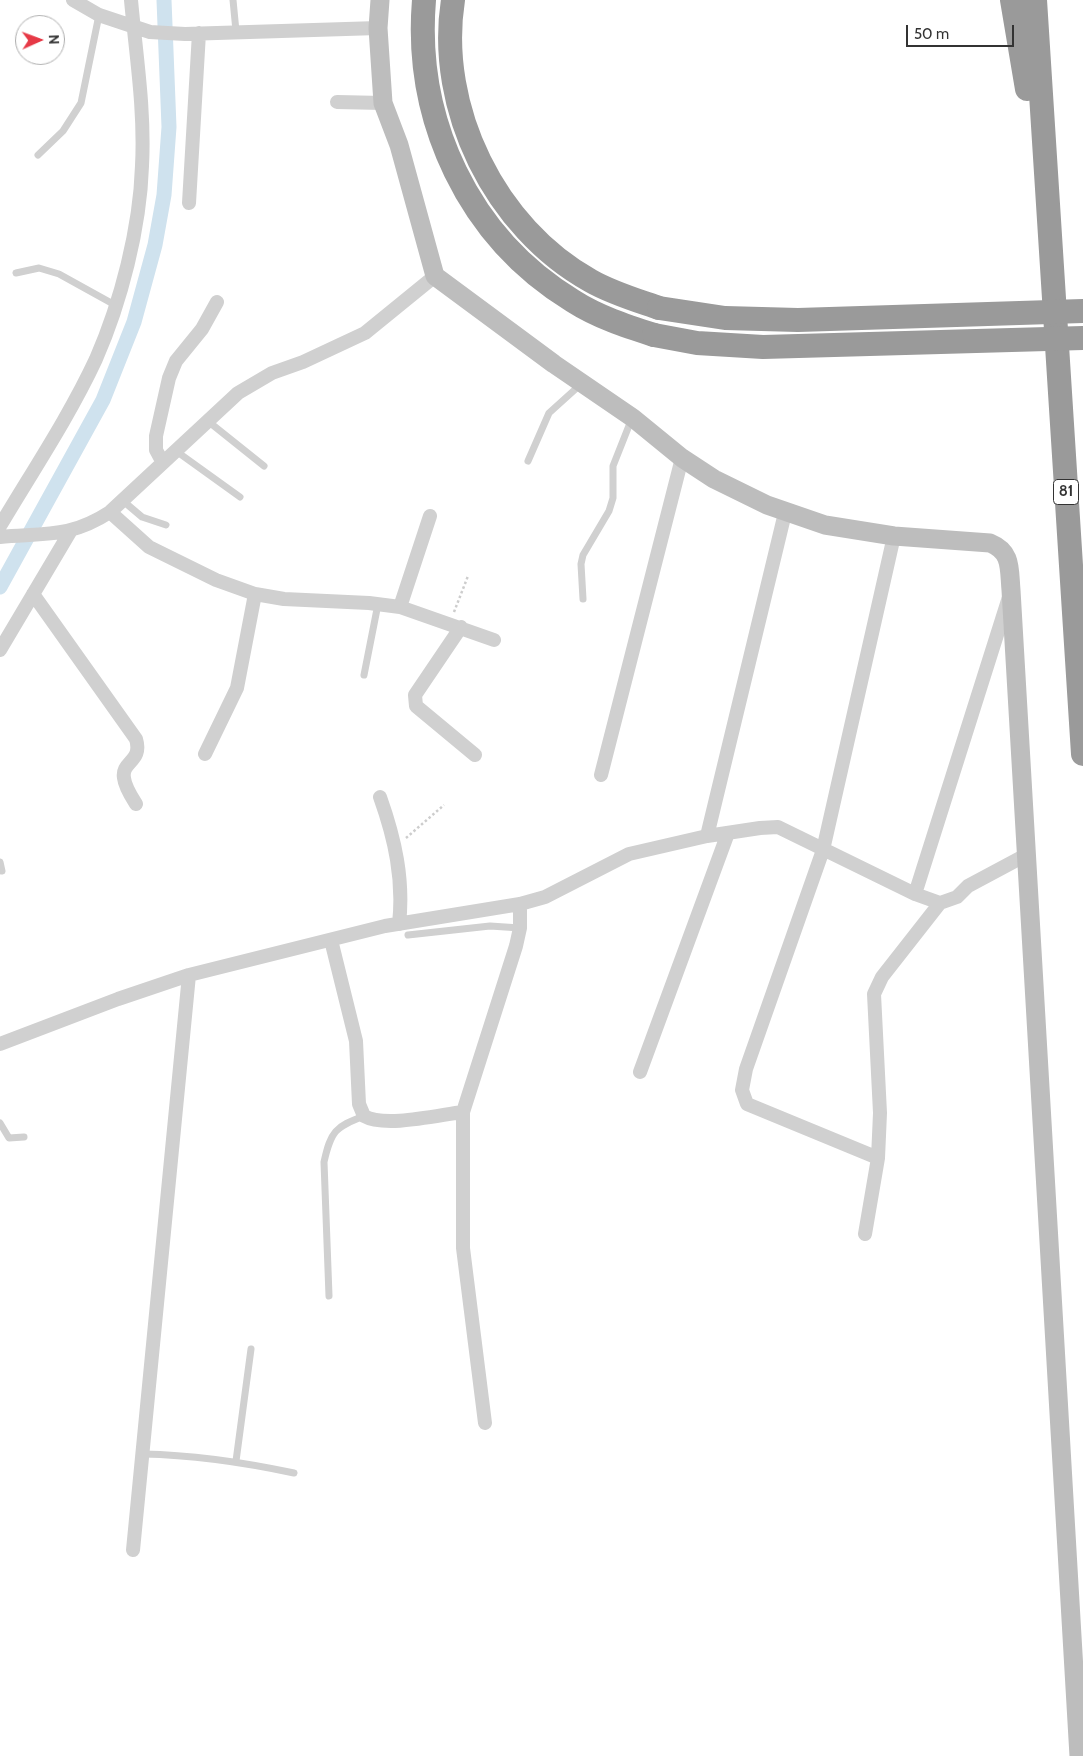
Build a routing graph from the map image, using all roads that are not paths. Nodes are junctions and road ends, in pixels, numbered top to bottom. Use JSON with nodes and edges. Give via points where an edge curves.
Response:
{"nodes":[{"id":1,"x":73,"y":0,"type":"edge"},
{"id":2,"x":131,"y":0,"type":"edge"},
{"id":3,"x":233,"y":0,"type":"edge"},
{"id":4,"x":380,"y":0,"type":"edge"},
{"id":5,"x":424,"y":0,"type":"edge"},
{"id":6,"x":453,"y":0,"type":"edge"},
{"id":7,"x":1012,"y":0,"type":"edge"},
{"id":8,"x":1035,"y":0,"type":"edge"},
{"id":9,"x":99,"y":15,"type":"junction"},
{"id":10,"x":134,"y":27,"type":"junction"},
{"id":11,"x":378,"y":28,"type":"junction"},
{"id":12,"x":236,"y":31,"type":"junction"},
{"id":13,"x":199,"y":33,"type":"junction"},
{"id":14,"x":337,"y":102,"type":"dead end"},
{"id":15,"x":383,"y":103,"type":"junction"},
{"id":16,"x":38,"y":155,"type":"dead end"},
{"id":17,"x":189,"y":203,"type":"dead end"},
{"id":18,"x":1049,"y":229,"type":"junction"},
{"id":19,"x":16,"y":273,"type":"dead end"},
{"id":20,"x":434,"y":276,"type":"junction"},
{"id":21,"x":217,"y":302,"type":"dead end"},
{"id":22,"x":115,"y":305,"type":"junction"},
{"id":23,"x":1083,"y":311,"type":"edge"},
{"id":24,"x":1083,"y":338,"type":"edge"},
{"id":25,"x":583,"y":383,"type":"junction"},
{"id":26,"x":632,"y":418,"type":"junction"},
{"id":27,"x":209,"y":422,"type":"junction"},
{"id":28,"x":176,"y":451,"type":"junction"},
{"id":29,"x":682,"y":458,"type":"junction"},
{"id":30,"x":528,"y":461,"type":"dead end"},
{"id":31,"x":163,"y":463,"type":"junction"},
{"id":32,"x":264,"y":466,"type":"dead end"},
{"id":33,"x":240,"y":497,"type":"dead end"},
{"id":34,"x":122,"y":500,"type":"junction"},
{"id":35,"x":110,"y":512,"type":"junction"},
{"id":36,"x":785,"y":513,"type":"junction"},
{"id":37,"x":430,"y":516,"type":"dead end"},
{"id":38,"x":166,"y":525,"type":"dead end"},
{"id":39,"x":70,"y":532,"type":"junction"},
{"id":40,"x":3,"y":533,"type":"edge"},
{"id":41,"x":894,"y":536,"type":"junction"},
{"id":42,"x":1011,"y":590,"type":"junction"},
{"id":43,"x":33,"y":594,"type":"junction"},
{"id":44,"x":255,"y":594,"type":"junction"},
{"id":45,"x":582,"y":599,"type":"dead end"},
{"id":46,"x":378,"y":603,"type":"junction"},
{"id":47,"x":400,"y":607,"type":"junction"},
{"id":48,"x":455,"y":625,"type":"junction"},
{"id":49,"x":494,"y":640,"type":"dead end"},
{"id":50,"x":0,"y":650,"type":"edge"},
{"id":51,"x":364,"y":674,"type":"dead end"},
{"id":52,"x":205,"y":754,"type":"dead end"},
{"id":53,"x":475,"y":754,"type":"dead end"},
{"id":54,"x":1083,"y":754,"type":"edge"},
{"id":55,"x":601,"y":776,"type":"dead end"},
{"id":56,"x":380,"y":797,"type":"dead end"},
{"id":57,"x":136,"y":804,"type":"dead end"},
{"id":58,"x":728,"y":833,"type":"junction"},
{"id":59,"x":707,"y":836,"type":"junction"},
{"id":60,"x":823,"y":850,"type":"junction"},
{"id":61,"x":1026,"y":855,"type":"junction"},
{"id":62,"x":0,"y":862,"type":"edge"},
{"id":63,"x":2,"y":871,"type":"dead end"},
{"id":64,"x":915,"y":894,"type":"junction"},
{"id":65,"x":940,"y":903,"type":"junction"},
{"id":66,"x":520,"y":904,"type":"junction"},
{"id":67,"x":520,"y":928,"type":"junction"},
{"id":68,"x":403,"y":929,"type":"junction"},
{"id":69,"x":331,"y":940,"type":"junction"},
{"id":70,"x":188,"y":976,"type":"junction"},
{"id":71,"x":0,"y":1044,"type":"edge"},
{"id":72,"x":640,"y":1072,"type":"dead end"},
{"id":73,"x":463,"y":1112,"type":"junction"},
{"id":74,"x":364,"y":1116,"type":"junction"},
{"id":75,"x":0,"y":1124,"type":"edge"},
{"id":76,"x":24,"y":1137,"type":"dead end"},
{"id":77,"x":878,"y":1158,"type":"junction"},
{"id":78,"x":865,"y":1234,"type":"dead end"},
{"id":79,"x":329,"y":1296,"type":"dead end"},
{"id":80,"x":251,"y":1349,"type":"dead end"},
{"id":81,"x":485,"y":1423,"type":"dead end"},
{"id":82,"x":143,"y":1454,"type":"junction"},
{"id":83,"x":236,"y":1461,"type":"junction"},
{"id":84,"x":294,"y":1473,"type":"dead end"},
{"id":85,"x":133,"y":1550,"type":"dead end"},
{"id":86,"x":1078,"y":1669,"type":"edge"},
{"id":87,"x":1079,"y":1756,"type":"edge"}],
"edges":[{"from":1,"to":9,"type":"street"},
{"from":2,"to":10,"type":"street"},
{"from":3,"to":12,"type":"lane"},
{"from":4,"to":11,"type":"main road"},
{"from":5,"to":24,"type":"highway","bridge":true,"via":[[422,52],[432,111],[444,148],[476,209],[515,255],[556,290],[596,314],[654,335],[697,343],[762,347]]},
{"from":6,"to":23,"type":"highway","bridge":true,"via":[[449,22],[452,72],[461,118],[481,165],[503,200],[530,233],[561,261],[591,281],[659,308],[725,318],[779,320]]},
{"from":7,"to":18,"type":"highway"},
{"from":8,"to":18,"type":"highway","number":"81"},
{"from":9,"to":10,"type":"street"},
{"from":9,"to":16,"type":"lane","via":[[81,103],[63,131]]},
{"from":10,"to":13,"type":"street","via":[[150,32]]},
{"from":10,"to":22,"type":"street","via":[[142,165],[133,238]]},
{"from":11,"to":12,"type":"street"},
{"from":11,"to":15,"type":"main road"},
{"from":12,"to":13,"type":"street"},
{"from":13,"to":17,"type":"street"},
{"from":14,"to":15,"type":"street"},
{"from":15,"to":20,"type":"main road","via":[[398,145]]},
{"from":18,"to":54,"type":"highway","number":"81"},
{"from":19,"to":22,"type":"lane","via":[[38,268],[59,274]]},
{"from":20,"to":25,"type":"main road"},
{"from":20,"to":27,"type":"street","via":[[365,333],[272,373],[238,393]]},
{"from":21,"to":31,"type":"street","via":[[202,329],[176,361],[169,378],[156,436],[156,450]]},
{"from":22,"to":40,"type":"street","via":[[96,358]]},
{"from":25,"to":26,"type":"main road"},
{"from":25,"to":30,"type":"lane","via":[[549,413]]},
{"from":26,"to":29,"type":"main road"},
{"from":26,"to":45,"type":"lane","via":[[613,466],[613,498],[609,511],[583,555]]},
{"from":27,"to":28,"type":"street"},
{"from":27,"to":32,"type":"lane"},
{"from":28,"to":31,"type":"street"},
{"from":28,"to":33,"type":"lane"},
{"from":29,"to":36,"type":"main road","via":[[714,479]]},
{"from":29,"to":55,"type":"street"},
{"from":31,"to":34,"type":"street"},
{"from":34,"to":35,"type":"street"},
{"from":34,"to":38,"type":"lane","via":[[142,517]]},
{"from":35,"to":39,"type":"street"},
{"from":35,"to":44,"type":"street","via":[[149,548],[216,580]]},
{"from":36,"to":41,"type":"main road","via":[[825,525]]},
{"from":36,"to":59,"type":"street"},
{"from":37,"to":47,"type":"street"},
{"from":39,"to":40,"type":"street"},
{"from":39,"to":43,"type":"street"},
{"from":41,"to":42,"type":"main road","via":[[990,542],[1001,547],[1007,556]]},
{"from":41,"to":60,"type":"street"},
{"from":42,"to":61,"type":"main road"},
{"from":42,"to":64,"type":"street"},
{"from":43,"to":50,"type":"street"},
{"from":43,"to":57,"type":"street","via":[[136,739],[137,756],[125,768],[123,776]]},
{"from":44,"to":46,"type":"street","via":[[284,599]]},
{"from":44,"to":52,"type":"street","via":[[237,688]]},
{"from":46,"to":47,"type":"street"},
{"from":46,"to":51,"type":"lane"},
{"from":47,"to":48,"type":"street"},
{"from":48,"to":49,"type":"street"},
{"from":48,"to":53,"type":"street","via":[[415,695],[416,706]]},
{"from":56,"to":68,"type":"street","via":[[399,867]]},
{"from":58,"to":59,"type":"street"},
{"from":58,"to":60,"type":"street","via":[[778,827]]},
{"from":58,"to":72,"type":"street"},
{"from":59,"to":66,"type":"street","via":[[630,854],[545,897]]},
{"from":60,"to":64,"type":"street"},
{"from":60,"to":77,"type":"street","via":[[746,1069],[742,1090],[747,1104],[761,1111]]},
{"from":61,"to":65,"type":"street","via":[[968,886],[957,897]]},
{"from":61,"to":86,"type":"main road"},
{"from":62,"to":63,"type":"lane"},
{"from":64,"to":65,"type":"street"},
{"from":65,"to":77,"type":"street","via":[[882,977],[874,994],[880,1113]]},
{"from":66,"to":67,"type":"street"},
{"from":66,"to":68,"type":"street"},
{"from":67,"to":68,"type":"lane"},
{"from":67,"to":73,"type":"street"},
{"from":68,"to":69,"type":"street"},
{"from":69,"to":70,"type":"street"},
{"from":69,"to":74,"type":"street","via":[[356,1042],[359,1104]]},
{"from":70,"to":71,"type":"street"},
{"from":70,"to":82,"type":"street"},
{"from":73,"to":74,"type":"street","via":[[373,1121]]},
{"from":73,"to":81,"type":"street","via":[[462,1248]]},
{"from":74,"to":79,"type":"lane","via":[[335,1130],[324,1162]]},
{"from":75,"to":76,"type":"lane","via":[[9,1138]]},
{"from":77,"to":78,"type":"street"},
{"from":80,"to":83,"type":"lane"},
{"from":82,"to":83,"type":"lane","via":[[192,1455]]},
{"from":82,"to":85,"type":"street"},
{"from":83,"to":84,"type":"lane"},
{"from":86,"to":87,"type":"main road"}]}
